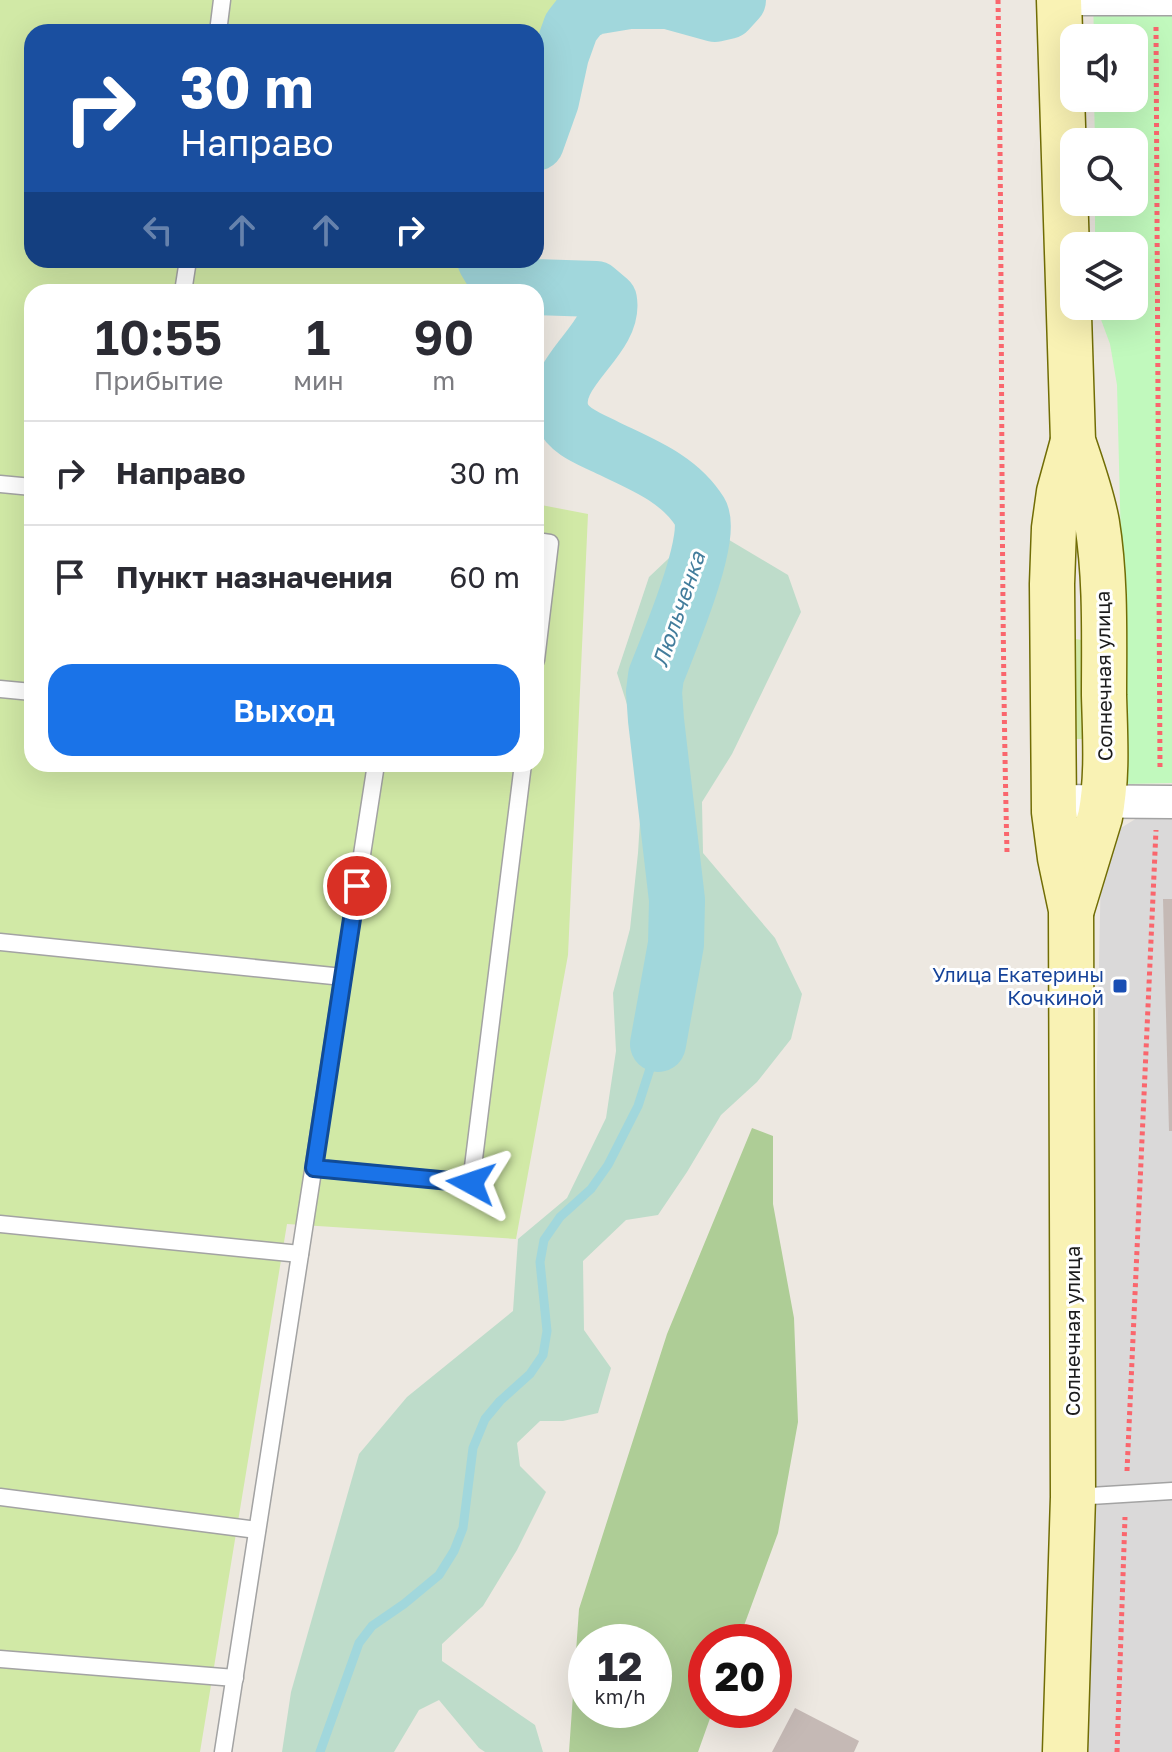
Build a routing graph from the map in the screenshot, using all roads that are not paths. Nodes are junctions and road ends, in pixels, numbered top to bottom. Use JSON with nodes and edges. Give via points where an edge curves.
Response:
{"nodes":[{"id":1,"x":222,"y":0,"type":"edge"},
{"id":2,"x":1059,"y":3,"type":"edge"},
{"id":3,"x":1164,"y":7,"type":"edge"},
{"id":4,"x":219,"y":24,"type":"edge"},
{"id":5,"x":1073,"y":441,"type":"junction"},
{"id":6,"x":0,"y":484,"type":"edge"},
{"id":7,"x":24,"y":486,"type":"edge"},
{"id":8,"x":544,"y":542,"type":"edge"},
{"id":9,"x":544,"y":593,"type":"edge"},
{"id":10,"x":0,"y":689,"type":"edge"},
{"id":11,"x":24,"y":691,"type":"edge"},
{"id":12,"x":375,"y":772,"type":"edge"},
{"id":13,"x":522,"y":772,"type":"edge"},
{"id":14,"x":1054,"y":801,"type":"junction"},
{"id":15,"x":1103,"y":802,"type":"junction"},
{"id":16,"x":1164,"y":814,"type":"edge"},
{"id":17,"x":1071,"y":910,"type":"junction"},
{"id":18,"x":0,"y":942,"type":"edge"},
{"id":19,"x":343,"y":977,"type":"junction"},
{"id":20,"x":314,"y":1168,"type":"junction"},
{"id":21,"x":0,"y":1224,"type":"edge"},
{"id":22,"x":300,"y":1254,"type":"junction"},
{"id":23,"x":1172,"y":1491,"type":"edge"},
{"id":24,"x":0,"y":1497,"type":"edge"},
{"id":25,"x":1073,"y":1497,"type":"junction"},
{"id":26,"x":257,"y":1530,"type":"junction"},
{"id":27,"x":0,"y":1659,"type":"edge"},
{"id":28,"x":235,"y":1678,"type":"junction"},
{"id":29,"x":223,"y":1752,"type":"edge"},
{"id":30,"x":1065,"y":1752,"type":"edge"}],
"edges":[{"from":1,"to":4,"type":"lane"},
{"from":2,"to":3,"type":"lane"},
{"from":2,"to":5,"type":"main road","name":"Солнечная улица"},
{"from":5,"to":14,"type":"main road","name":"Солнечная улица","via":[[1059,492],[1054,542]]},
{"from":5,"to":15,"type":"main road","name":"Солнечная улица","via":[[1089,487],[1103,596]]},
{"from":6,"to":7,"type":"lane"},
{"from":8,"to":9,"type":"lane","via":[[550,543]]},
{"from":10,"to":11,"type":"lane"},
{"from":12,"to":19,"type":"lane"},
{"from":13,"to":20,"type":"lane","via":[[471,1183]]},
{"from":14,"to":15,"type":"street"},
{"from":14,"to":17,"type":"main road","name":"Солнечная улица"},
{"from":15,"to":16,"type":"street"},
{"from":15,"to":17,"type":"main road","name":"Солнечная улица"},
{"from":17,"to":25,"type":"main road","name":"Солнечная улица"},
{"from":18,"to":19,"type":"lane"},
{"from":19,"to":20,"type":"lane"},
{"from":20,"to":22,"type":"lane"},
{"from":21,"to":22,"type":"lane"},
{"from":22,"to":26,"type":"lane"},
{"from":23,"to":25,"type":"lane"},
{"from":24,"to":26,"type":"lane"},
{"from":25,"to":30,"type":"main road","name":"Солнечная улица"},
{"from":26,"to":28,"type":"lane"},
{"from":27,"to":28,"type":"lane"},
{"from":28,"to":29,"type":"lane"}]}
